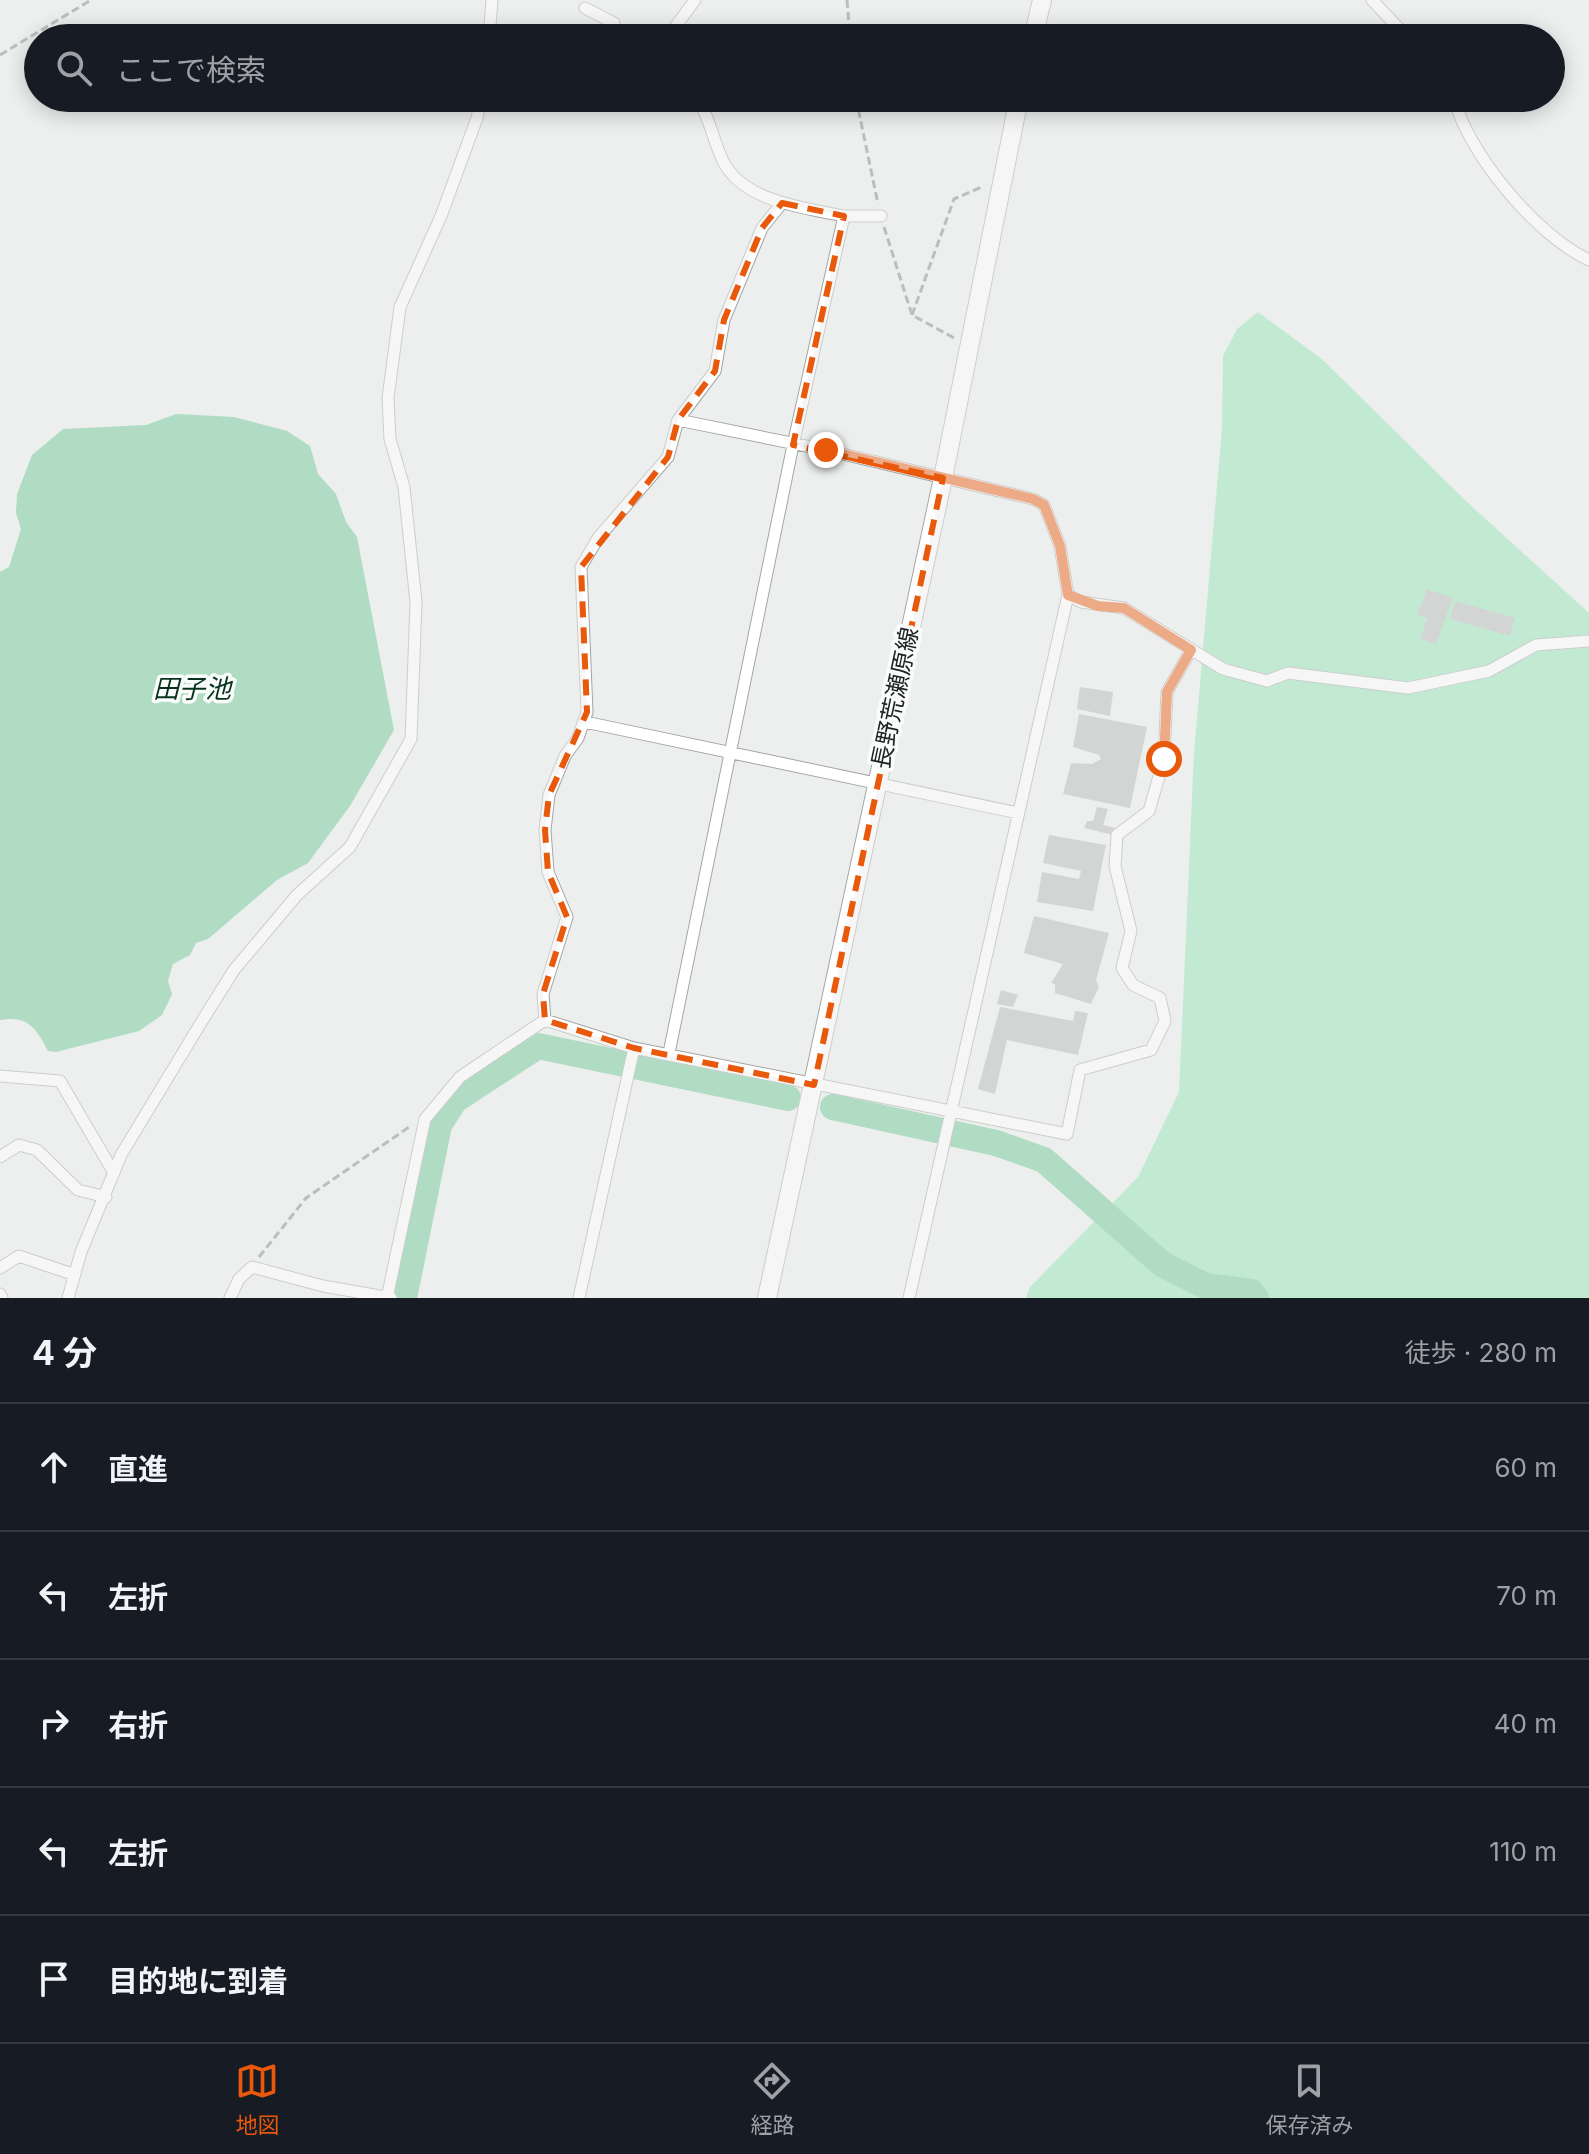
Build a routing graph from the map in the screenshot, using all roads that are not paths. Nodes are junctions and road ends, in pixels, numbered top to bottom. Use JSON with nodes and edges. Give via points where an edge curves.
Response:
{"nodes":[{"id":1,"x":492,"y":0,"type":"edge"},
{"id":2,"x":695,"y":0,"type":"edge"},
{"id":3,"x":1042,"y":0,"type":"edge"},
{"id":4,"x":1372,"y":0,"type":"edge"},
{"id":5,"x":585,"y":8,"type":"dead end"},
{"id":6,"x":490,"y":24,"type":"edge"},
{"id":7,"x":614,"y":24,"type":"edge"},
{"id":8,"x":677,"y":24,"type":"edge"},
{"id":9,"x":1036,"y":24,"type":"edge"},
{"id":10,"x":1395,"y":24,"type":"edge"},
{"id":11,"x":478,"y":112,"type":"edge"},
{"id":12,"x":703,"y":112,"type":"edge"},
{"id":13,"x":1016,"y":112,"type":"edge"},
{"id":14,"x":1461,"y":112,"type":"edge"},
{"id":15,"x":782,"y":203,"type":"junction"},
{"id":16,"x":844,"y":216,"type":"junction"},
{"id":17,"x":881,"y":216,"type":"road end"},
{"id":18,"x":1589,"y":260,"type":"edge"},
{"id":19,"x":678,"y":420,"type":"junction"},
{"id":20,"x":793,"y":445,"type":"junction"},
{"id":21,"x":943,"y":478,"type":"junction"},
{"id":22,"x":1068,"y":595,"type":"junction"},
{"id":23,"x":1589,"y":641,"type":"edge"},
{"id":24,"x":1191,"y":650,"type":"junction"},
{"id":25,"x":585,"y":722,"type":"junction"},
{"id":26,"x":731,"y":752,"type":"junction"},
{"id":27,"x":878,"y":781,"type":"junction"},
{"id":28,"x":1018,"y":813,"type":"junction"},
{"id":29,"x":545,"y":1020,"type":"junction"},
{"id":30,"x":633,"y":1051,"type":"junction"},
{"id":31,"x":669,"y":1053,"type":"junction"},
{"id":32,"x":0,"y":1076,"type":"edge"},
{"id":33,"x":814,"y":1085,"type":"junction"},
{"id":34,"x":952,"y":1116,"type":"junction"},
{"id":35,"x":0,"y":1157,"type":"edge"},
{"id":36,"x":114,"y":1173,"type":"junction"},
{"id":37,"x":106,"y":1197,"type":"junction"},
{"id":38,"x":0,"y":1268,"type":"edge"},
{"id":39,"x":75,"y":1275,"type":"junction"},
{"id":40,"x":68,"y":1298,"type":"edge"},
{"id":41,"x":230,"y":1298,"type":"edge"},
{"id":42,"x":388,"y":1298,"type":"edge"},
{"id":43,"x":579,"y":1298,"type":"edge"},
{"id":44,"x":767,"y":1298,"type":"edge"},
{"id":45,"x":909,"y":1298,"type":"edge"}],
"edges":[{"from":1,"to":6,"type":"street"},
{"from":2,"to":8,"type":"street"},
{"from":3,"to":9,"type":"main road"},
{"from":4,"to":10,"type":"street"},
{"from":5,"to":7,"type":"street"},
{"from":11,"to":36,"type":"street","via":[[441,216],[400,307],[388,398],[416,602],[411,739],[350,847],[297,895],[234,970]]},
{"from":12,"to":15,"type":"street","via":[[724,165],[744,184]]},
{"from":13,"to":21,"type":"main road","name":"長野荒瀬原線"},
{"from":14,"to":18,"type":"street","via":[[1479,151],[1507,189],[1552,234]]},
{"from":15,"to":16,"type":"street"},
{"from":15,"to":19,"type":"street","via":[[762,228],[724,320],[715,371]]},
{"from":16,"to":17,"type":"street"},
{"from":16,"to":20,"type":"street"},
{"from":19,"to":20,"type":"street"},
{"from":19,"to":25,"type":"street","via":[[668,457],[598,538],[581,567]]},
{"from":20,"to":21,"type":"street"},
{"from":20,"to":26,"type":"street"},
{"from":21,"to":22,"type":"street","via":[[1044,505],[1060,546]]},
{"from":21,"to":27,"type":"main road","name":"長野荒瀬原線"},
{"from":22,"to":24,"type":"street","via":[[1124,608]]},
{"from":22,"to":28,"type":"street"},
{"from":23,"to":24,"type":"street","via":[[1536,645],[1489,671],[1408,688],[1288,673],[1267,681],[1223,669]]},
{"from":24,"to":34,"type":"street","via":[[1167,692],[1164,759],[1149,811],[1117,835],[1115,866],[1131,931],[1122,968],[1133,985],[1160,998],[1165,1021],[1151,1050],[1080,1070],[1067,1134]]},
{"from":25,"to":26,"type":"street"},
{"from":25,"to":29,"type":"street","via":[[549,795],[548,872],[567,917],[543,994]]},
{"from":26,"to":27,"type":"street"},
{"from":26,"to":31,"type":"street"},
{"from":27,"to":28,"type":"street"},
{"from":27,"to":33,"type":"main road","name":"長野荒瀬原線"},
{"from":28,"to":34,"type":"street"},
{"from":29,"to":30,"type":"street"},
{"from":29,"to":42,"type":"street","via":[[460,1077],[425,1119]]},
{"from":30,"to":31,"type":"street"},
{"from":30,"to":43,"type":"street"},
{"from":31,"to":33,"type":"street"},
{"from":32,"to":36,"type":"street","via":[[60,1081]]},
{"from":33,"to":34,"type":"street"},
{"from":33,"to":44,"type":"main road","name":"長野荒瀬原線"},
{"from":34,"to":45,"type":"street"},
{"from":35,"to":37,"type":"street","via":[[19,1145],[37,1150],[78,1190]]},
{"from":36,"to":37,"type":"street"},
{"from":37,"to":39,"type":"street"},
{"from":38,"to":39,"type":"street","via":[[19,1256]]},
{"from":39,"to":40,"type":"street"},
{"from":41,"to":42,"type":"street","via":[[252,1267]]}]}
